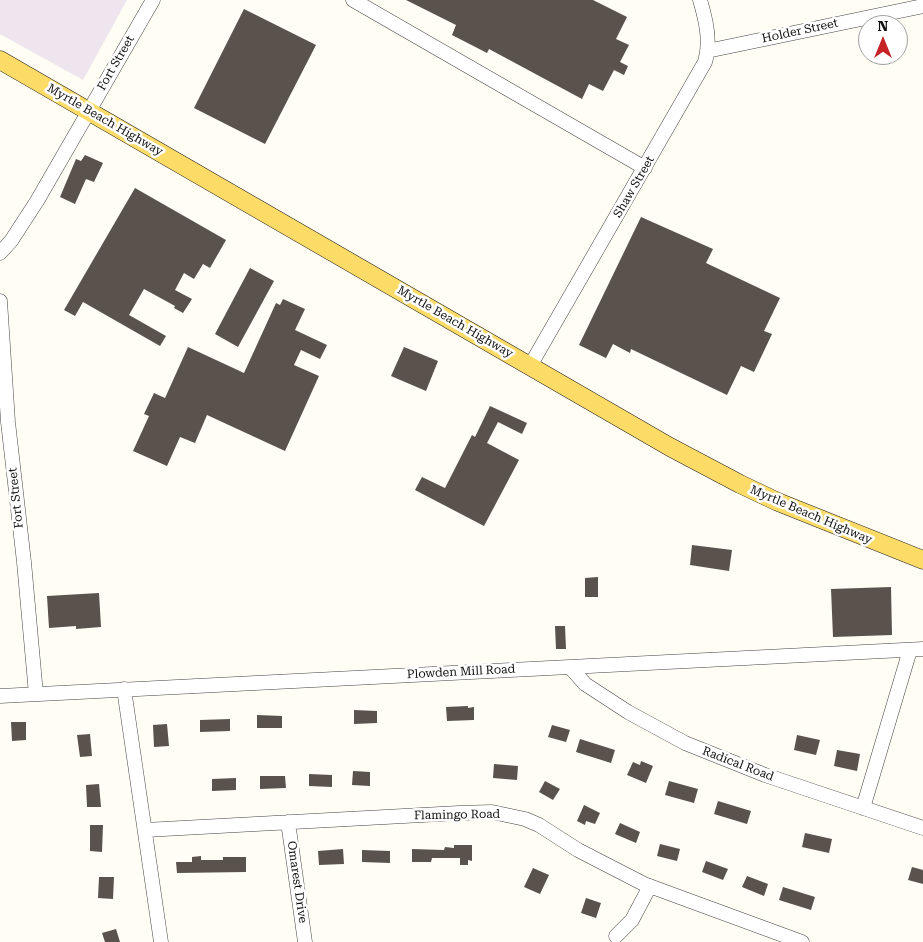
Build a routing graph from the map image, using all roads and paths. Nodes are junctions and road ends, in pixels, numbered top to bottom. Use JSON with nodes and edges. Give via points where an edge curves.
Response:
{"nodes":[{"id":1,"x":153,"y":0,"type":"edge"},
{"id":2,"x":353,"y":0,"type":"edge"},
{"id":3,"x":700,"y":0,"type":"edge"},
{"id":4,"x":923,"y":6,"type":"edge"},
{"id":5,"x":707,"y":51,"type":"junction"},
{"id":6,"x":0,"y":60,"type":"edge"},
{"id":7,"x":89,"y":111,"type":"junction"},
{"id":8,"x":645,"y":168,"type":"junction"},
{"id":9,"x":0,"y":253,"type":"edge"},
{"id":10,"x":0,"y":301,"type":"edge"},
{"id":11,"x":530,"y":366,"type":"junction"},
{"id":12,"x":923,"y":560,"type":"edge"},
{"id":13,"x":916,"y":650,"type":"edge"},
{"id":14,"x":570,"y":667,"type":"junction"},
{"id":15,"x":124,"y":689,"type":"junction"},
{"id":16,"x":36,"y":694,"type":"junction"},
{"id":17,"x":0,"y":696,"type":"edge"},
{"id":18,"x":863,"y":808,"type":"junction"},
{"id":19,"x":288,"y":822,"type":"junction"},
{"id":20,"x":923,"y":828,"type":"edge"},
{"id":21,"x":144,"y":830,"type":"junction"},
{"id":22,"x":650,"y":886,"type":"junction"},
{"id":23,"x":616,"y":936,"type":"dead end"},
{"id":24,"x":161,"y":942,"type":"edge"},
{"id":25,"x":305,"y":942,"type":"edge"},
{"id":26,"x":802,"y":942,"type":"edge"}],
"edges":[{"from":1,"to":7,"type":"street","name":"Fort Street"},
{"from":2,"to":8,"type":"street"},
{"from":3,"to":5,"type":"street","name":"Shaw Street","via":[[707,30]]},
{"from":4,"to":5,"type":"street","name":"Holder Street"},
{"from":5,"to":8,"type":"street","name":"Shaw Street","via":[[705,62]]},
{"from":6,"to":7,"type":"main road","name":"Myrtle Beach Highway"},
{"from":7,"to":9,"type":"street","name":"Fort Street","via":[[37,202]]},
{"from":7,"to":11,"type":"main road","name":"Myrtle Beach Highway"},
{"from":8,"to":11,"type":"street","name":"Shaw Street"},
{"from":10,"to":16,"type":"street","name":"Fort Street","via":[[8,422]]},
{"from":11,"to":12,"type":"main road","name":"Myrtle Beach Highway","via":[[740,484],[786,506]]},
{"from":13,"to":14,"type":"street","name":"Plowden Mill Road"},
{"from":13,"to":18,"type":"street"},
{"from":14,"to":15,"type":"street","name":"Plowden Mill Road"},
{"from":14,"to":18,"type":"street","name":"Radical Road","via":[[585,684],[685,743],[765,775]]},
{"from":15,"to":16,"type":"street","name":"Plowden Mill Road"},
{"from":15,"to":21,"type":"street"},
{"from":16,"to":17,"type":"street","name":"Plowden Mill Road"},
{"from":18,"to":20,"type":"street","name":"Radical Road"},
{"from":19,"to":21,"type":"street","name":"Flamingo Road"},
{"from":19,"to":22,"type":"street","name":"Flamingo Road","via":[[459,813],[503,814],[539,825],[578,850]]},
{"from":19,"to":25,"type":"street","name":"Omarest Drive"},
{"from":21,"to":24,"type":"street"},
{"from":22,"to":23,"type":"street","via":[[632,920]]},
{"from":22,"to":26,"type":"street","name":"Flamingo Road"}]}
